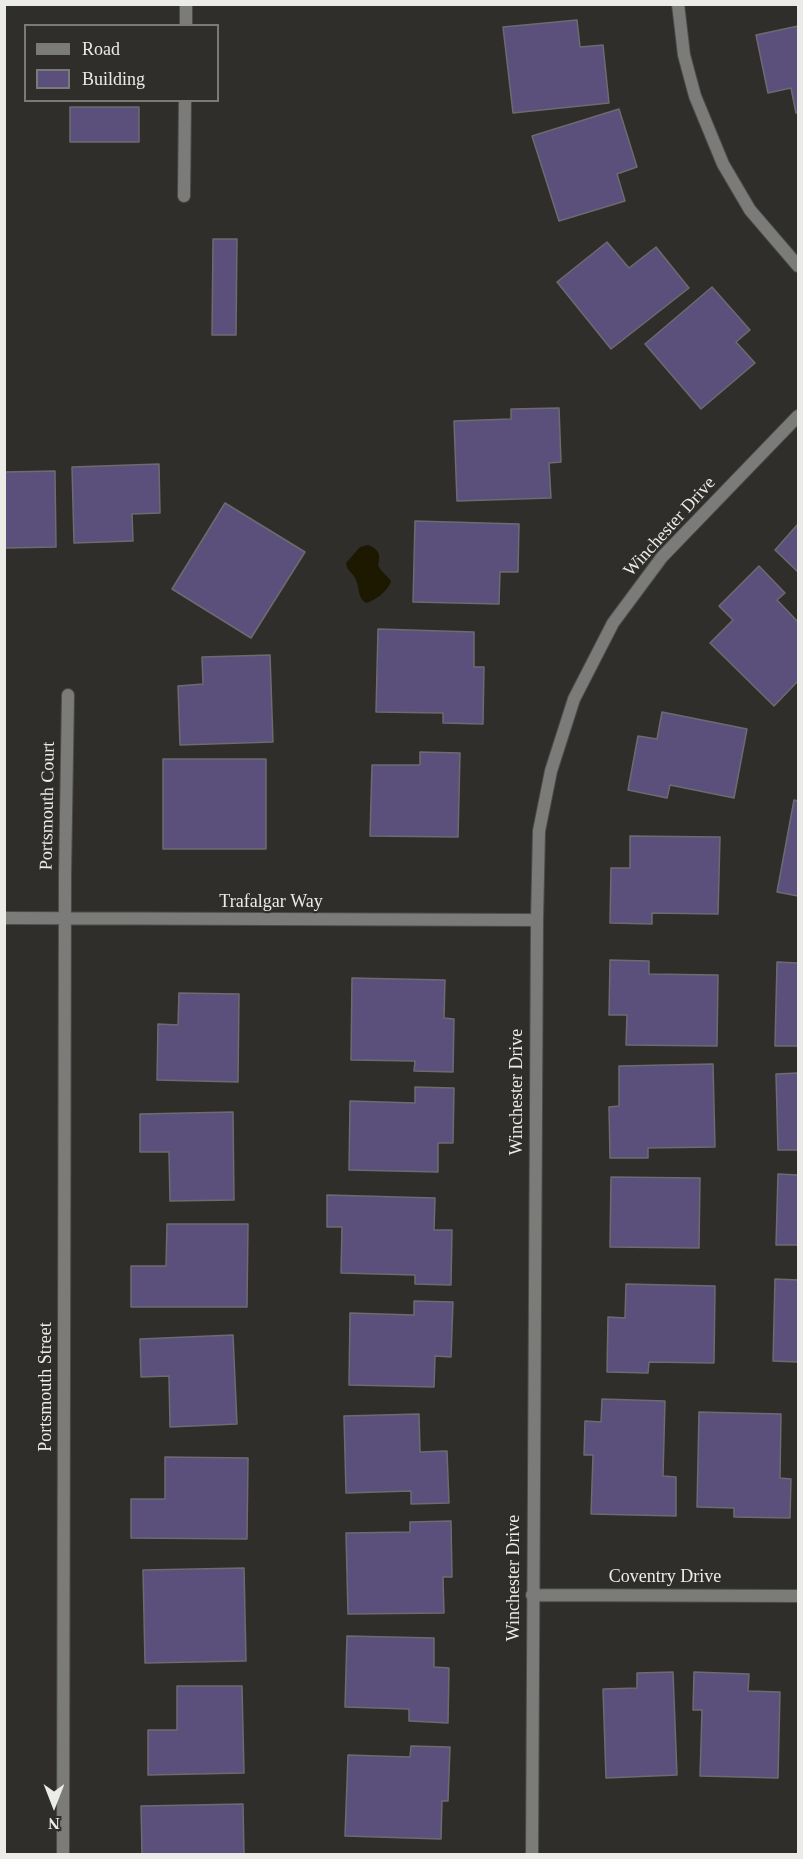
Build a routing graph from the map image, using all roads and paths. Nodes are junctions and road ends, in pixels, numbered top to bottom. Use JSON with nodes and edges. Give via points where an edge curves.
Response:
{"nodes":[{"id":1,"x":186,"y":4,"type":"edge"},
{"id":2,"x":678,"y":4,"type":"edge"},
{"id":3,"x":186,"y":24,"type":"edge"},
{"id":4,"x":185,"y":102,"type":"edge"},
{"id":5,"x":184,"y":196,"type":"dead end"},
{"id":6,"x":798,"y":266,"type":"edge"},
{"id":7,"x":798,"y":416,"type":"edge"},
{"id":8,"x":68,"y":695,"type":"dead end"},
{"id":9,"x":4,"y":918,"type":"edge"},
{"id":10,"x":66,"y":919,"type":"junction"},
{"id":11,"x":537,"y":920,"type":"junction"},
{"id":12,"x":532,"y":1595,"type":"junction"},
{"id":13,"x":798,"y":1596,"type":"edge"},
{"id":14,"x":63,"y":1854,"type":"edge"},
{"id":15,"x":532,"y":1854,"type":"edge"}],
"edges":[{"from":1,"to":3,"type":"street"},
{"from":2,"to":6,"type":"street","via":[[684,55],[695,96],[723,164],[750,210]]},
{"from":4,"to":5,"type":"street"},
{"from":7,"to":11,"type":"street","name":"Winchester Drive","via":[[662,557],[613,622],[574,699],[551,771],[539,831]]},
{"from":8,"to":10,"type":"street","name":"Portsmouth Court"},
{"from":9,"to":10,"type":"street","name":"Trafalgar Way"},
{"from":10,"to":11,"type":"street","name":"Trafalgar Way"},
{"from":10,"to":14,"type":"street","name":"Portsmouth Street"},
{"from":11,"to":12,"type":"street","name":"Winchester Drive"},
{"from":12,"to":13,"type":"street","name":"Coventry Drive"},
{"from":12,"to":15,"type":"street","name":"Winchester Drive"}]}
